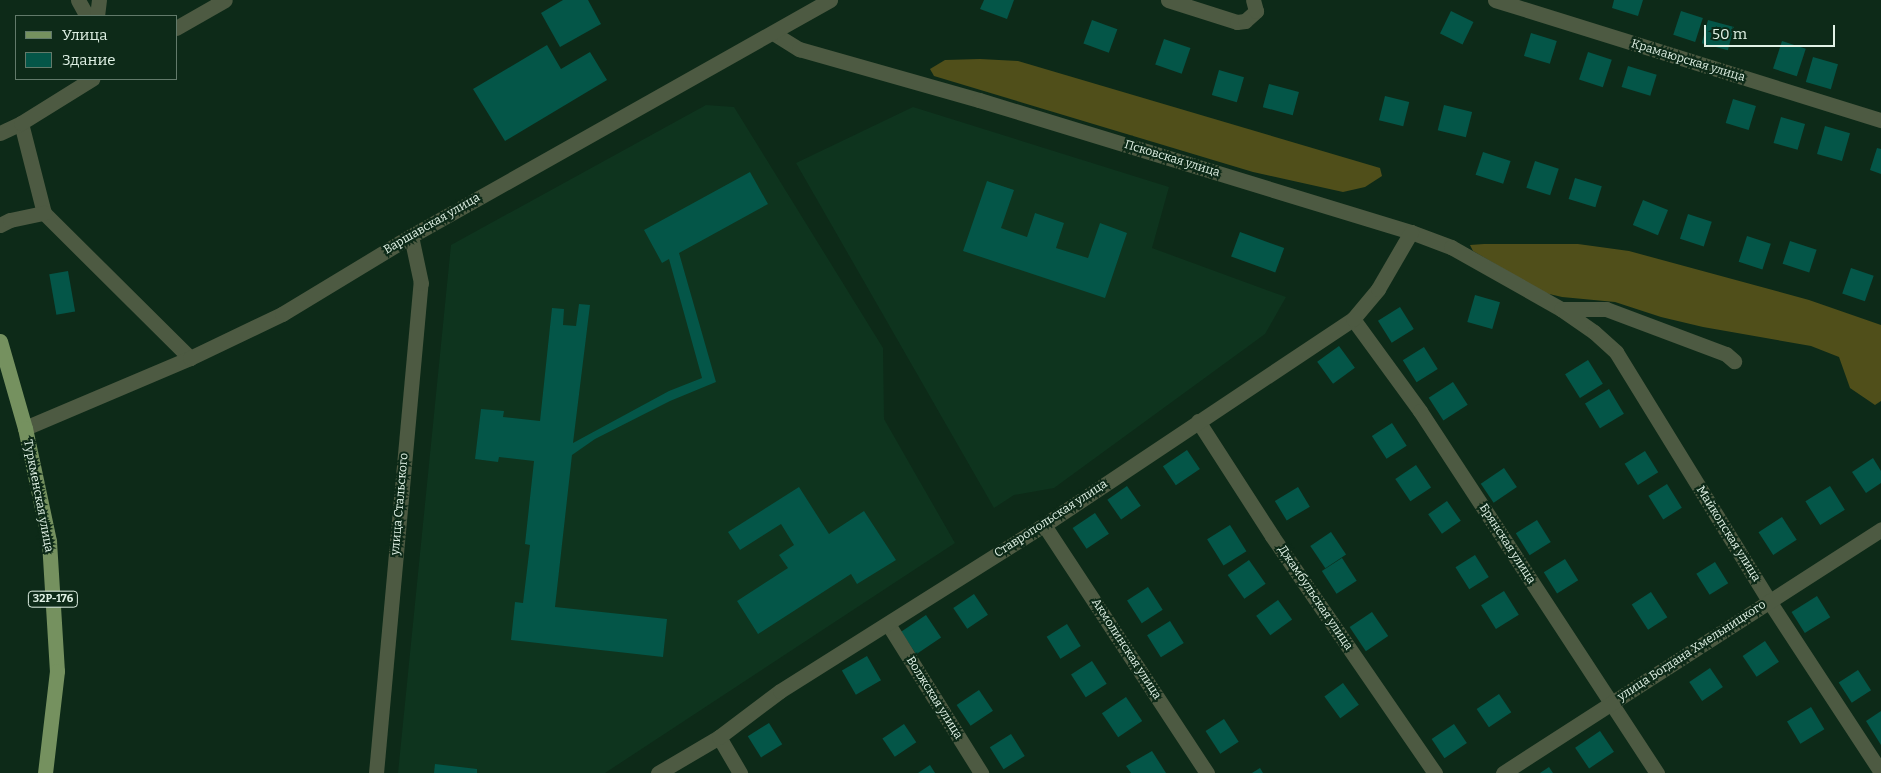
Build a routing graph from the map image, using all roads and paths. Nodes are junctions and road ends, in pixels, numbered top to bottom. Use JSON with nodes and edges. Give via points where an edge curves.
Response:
{"nodes":[{"id":1,"x":78,"y":0,"type":"edge"},
{"id":2,"x":99,"y":0,"type":"edge"},
{"id":3,"x":224,"y":0,"type":"edge"},
{"id":4,"x":830,"y":0,"type":"edge"},
{"id":5,"x":1168,"y":0,"type":"edge"},
{"id":6,"x":1253,"y":0,"type":"edge"},
{"id":7,"x":1495,"y":0,"type":"edge"},
{"id":8,"x":86,"y":15,"type":"edge"},
{"id":9,"x":97,"y":15,"type":"edge"},
{"id":10,"x":178,"y":27,"type":"edge"},
{"id":11,"x":773,"y":33,"type":"junction"},
{"id":12,"x":90,"y":80,"type":"edge"},
{"id":13,"x":1881,"y":120,"type":"edge"},
{"id":14,"x":21,"y":123,"type":"junction"},
{"id":15,"x":0,"y":133,"type":"edge"},
{"id":16,"x":44,"y":213,"type":"junction"},
{"id":17,"x":0,"y":225,"type":"edge"},
{"id":18,"x":1411,"y":232,"type":"junction"},
{"id":19,"x":411,"y":236,"type":"junction"},
{"id":20,"x":1561,"y":310,"type":"junction"},
{"id":21,"x":1353,"y":319,"type":"junction"},
{"id":22,"x":0,"y":341,"type":"edge"},
{"id":23,"x":190,"y":358,"type":"junction"},
{"id":24,"x":1734,"y":361,"type":"dead end"},
{"id":25,"x":1198,"y":421,"type":"junction"},
{"id":26,"x":25,"y":428,"type":"junction"},
{"id":27,"x":1044,"y":525,"type":"junction"},
{"id":28,"x":1881,"y":529,"type":"edge"},
{"id":29,"x":1769,"y":600,"type":"junction"},
{"id":30,"x":888,"y":624,"type":"junction"},
{"id":31,"x":1611,"y":703,"type":"junction"},
{"id":32,"x":719,"y":737,"type":"junction"},
{"id":33,"x":1881,"y":772,"type":"edge"},
{"id":34,"x":45,"y":773,"type":"edge"},
{"id":35,"x":376,"y":773,"type":"edge"},
{"id":36,"x":658,"y":773,"type":"edge"},
{"id":37,"x":740,"y":773,"type":"edge"},
{"id":38,"x":981,"y":773,"type":"edge"},
{"id":39,"x":1206,"y":773,"type":"edge"},
{"id":40,"x":1435,"y":773,"type":"edge"},
{"id":41,"x":1503,"y":773,"type":"edge"},
{"id":42,"x":1657,"y":773,"type":"edge"}],
"edges":[{"from":1,"to":8,"type":"street"},
{"from":2,"to":9,"type":"street"},
{"from":3,"to":10,"type":"street"},
{"from":4,"to":11,"type":"street","name":"Варшавская улица"},
{"from":5,"to":6,"type":"street","via":[[1237,22],[1245,21],[1256,11]]},
{"from":7,"to":13,"type":"street","name":"Крамаюрская улица"},
{"from":11,"to":18,"type":"street","name":"Псковская улица","via":[[799,49],[979,100]]},
{"from":11,"to":19,"type":"street","name":"Варшавская улица"},
{"from":12,"to":14,"type":"street"},
{"from":14,"to":15,"type":"street"},
{"from":14,"to":16,"type":"street"},
{"from":16,"to":17,"type":"street"},
{"from":16,"to":23,"type":"street"},
{"from":18,"to":20,"type":"street","name":"Псковская улица","via":[[1450,247]]},
{"from":18,"to":21,"type":"street","name":"Ставропольская улица","via":[[1378,289]]},
{"from":19,"to":23,"type":"street","name":"Варшавская улица","via":[[282,314]]},
{"from":19,"to":35,"type":"street","name":"улица Стальского","via":[[421,283]]},
{"from":20,"to":24,"type":"street","via":[[1606,309],[1726,354]]},
{"from":20,"to":29,"type":"street","name":"Майкопская улица","via":[[1594,332],[1616,352]]},
{"from":21,"to":25,"type":"street","name":"Ставропольская улица"},
{"from":21,"to":31,"type":"street","name":"Брянская улица","via":[[1420,411]]},
{"from":22,"to":26,"type":"main road","number":"32Р-176"},
{"from":23,"to":26,"type":"street","name":"Варшавская улица"},
{"from":25,"to":27,"type":"street","name":"Ставропольская улица"},
{"from":25,"to":40,"type":"street","name":"Джамбульская улица","via":[[1272,536]]},
{"from":26,"to":34,"type":"main road","name":"Туркменская улица","number":"32Р-176","via":[[49,541],[57,664]]},
{"from":27,"to":30,"type":"street","name":"Ставропольская улица"},
{"from":27,"to":39,"type":"street","name":"Акмолинская улица"},
{"from":28,"to":29,"type":"street","name":"улица Богдана Хмельницкого"},
{"from":29,"to":31,"type":"street","name":"улица Богдана Хмельницкого"},
{"from":29,"to":33,"type":"street","name":"Майкопская улица"},
{"from":30,"to":32,"type":"street","name":"Ставропольская улица","via":[[780,691]]},
{"from":30,"to":38,"type":"street","name":"Волжская улица"},
{"from":31,"to":41,"type":"street","name":"улица Богдана Хмельницкого"},
{"from":31,"to":42,"type":"street","name":"Брянская улица"},
{"from":32,"to":36,"type":"street","name":"Ставропольская улица"},
{"from":32,"to":37,"type":"street"}]}
